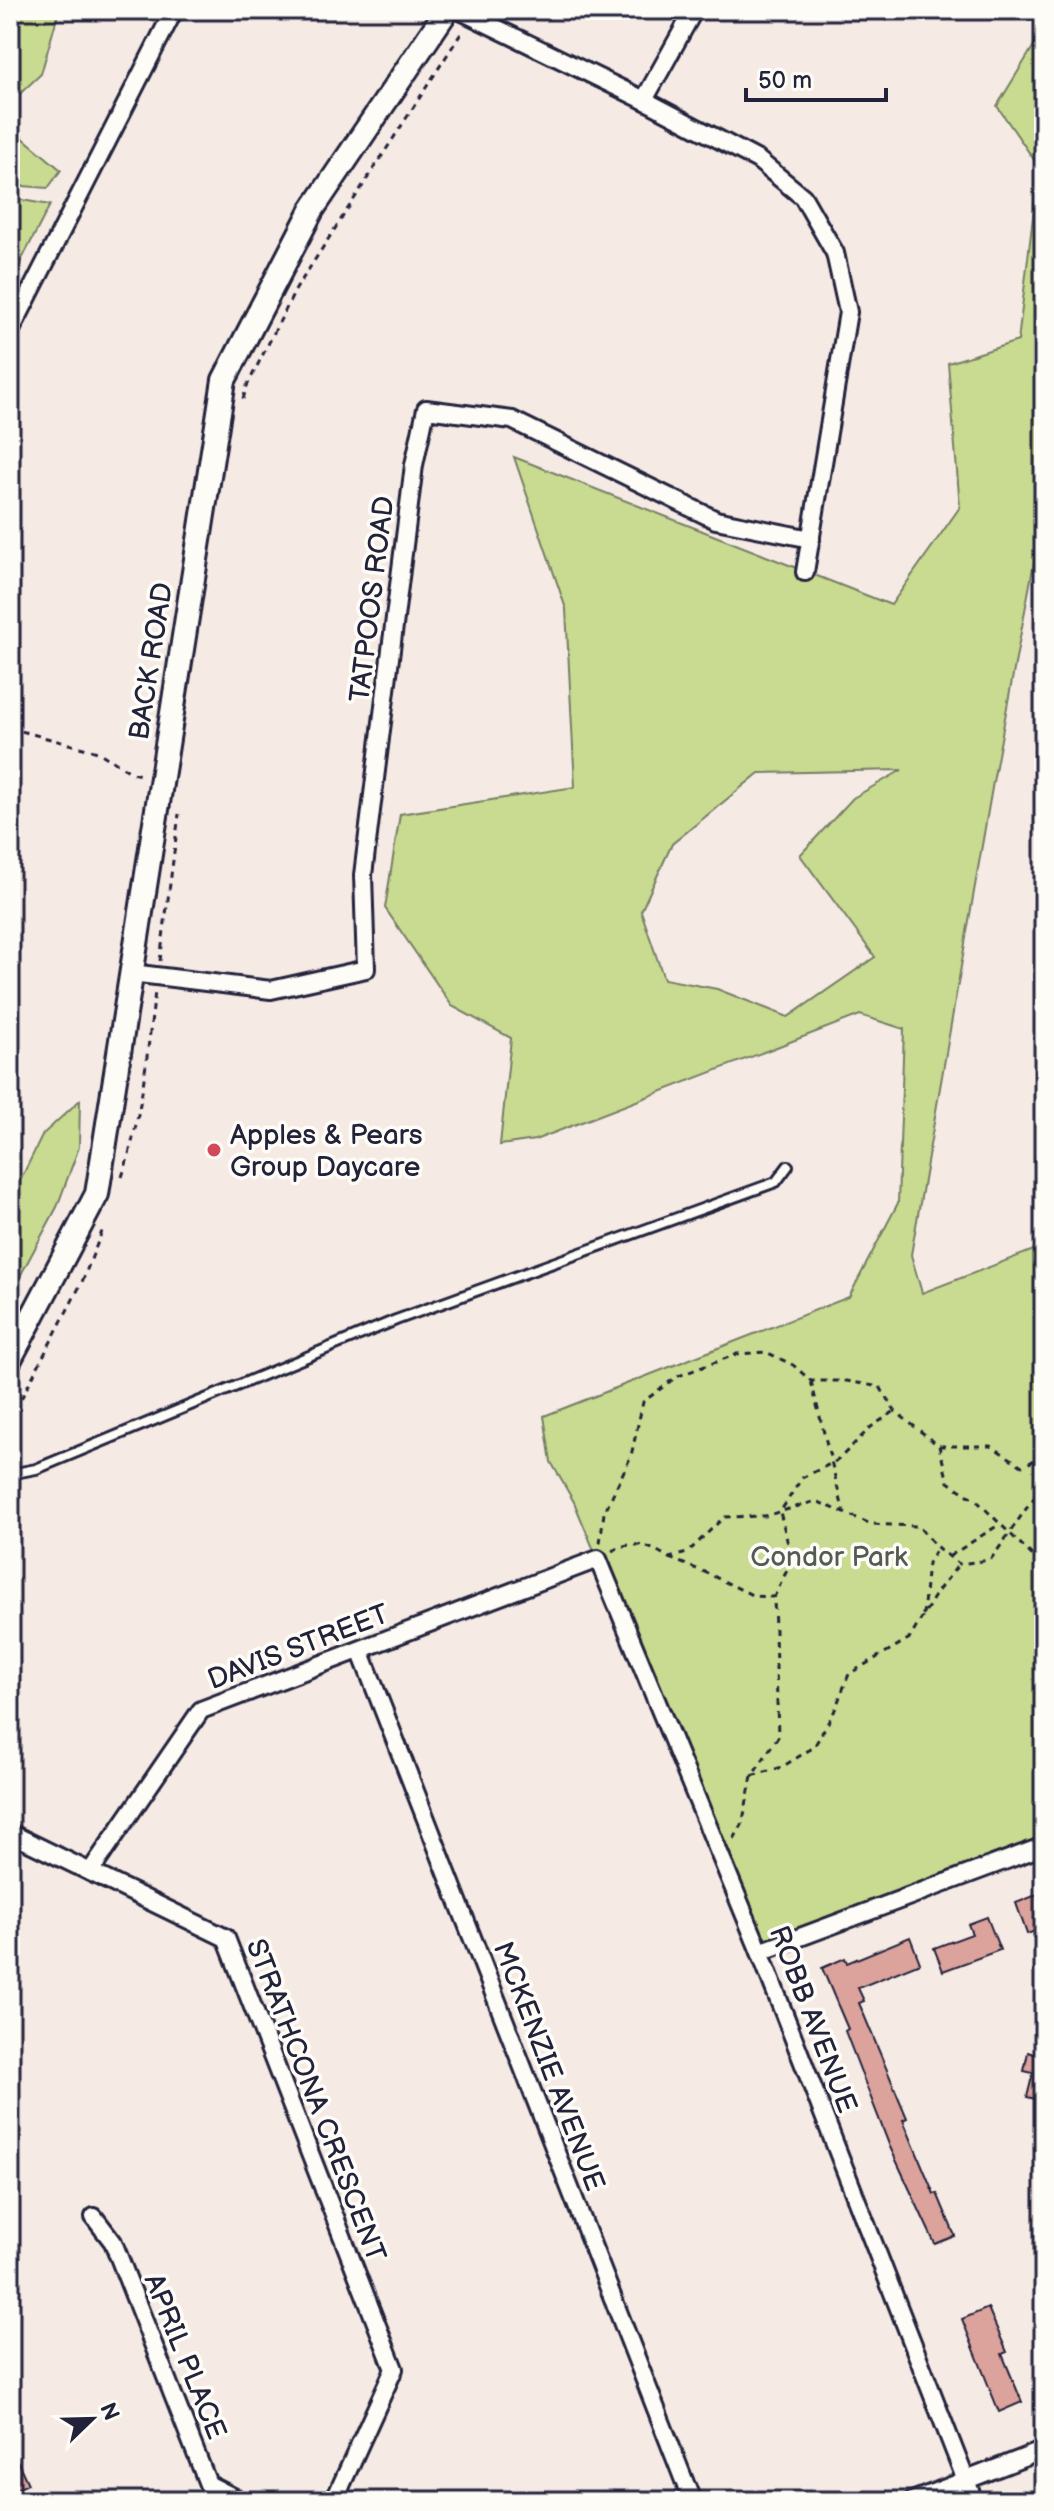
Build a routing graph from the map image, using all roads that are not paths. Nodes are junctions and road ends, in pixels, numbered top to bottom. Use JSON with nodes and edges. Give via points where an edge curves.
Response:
{"nodes":[{"id":1,"x":174,"y":10,"type":"edge"},
{"id":2,"x":447,"y":10,"type":"edge"},
{"id":3,"x":694,"y":10,"type":"edge"},
{"id":4,"x":466,"y":14,"type":"edge"},
{"id":5,"x":644,"y":100,"type":"junction"},
{"id":6,"x":10,"y":332,"type":"edge"},
{"id":7,"x":811,"y":539,"type":"junction"},
{"id":8,"x":805,"y":572,"type":"dead end"},
{"id":9,"x":131,"y":973,"type":"junction"},
{"id":10,"x":788,"y":1166,"type":"dead end"},
{"id":11,"x":10,"y":1359,"type":"edge"},
{"id":12,"x":10,"y":1474,"type":"edge"},
{"id":13,"x":598,"y":1559,"type":"joint"},
{"id":14,"x":360,"y":1650,"type":"junction"},
{"id":15,"x":10,"y":1833,"type":"edge"},
{"id":16,"x":1044,"y":1846,"type":"edge"},
{"id":17,"x":90,"y":1872,"type":"junction"},
{"id":18,"x":760,"y":1952,"type":"junction"},
{"id":19,"x":94,"y":2217,"type":"dead end"},
{"id":20,"x":1044,"y":2450,"type":"edge"},
{"id":21,"x":966,"y":2480,"type":"junction"},
{"id":22,"x":241,"y":2501,"type":"edge"},
{"id":23,"x":334,"y":2501,"type":"edge"},
{"id":24,"x":692,"y":2501,"type":"edge"},
{"id":25,"x":912,"y":2501,"type":"edge"},
{"id":26,"x":974,"y":2501,"type":"edge"}],
"edges":[{"from":1,"to":6,"type":"street"},
{"from":2,"to":9,"type":"street","name":"BACK ROAD","via":[[312,210],[224,380]]},
{"from":3,"to":5,"type":"street"},
{"from":4,"to":5,"type":"street"},
{"from":5,"to":7,"type":"street","via":[[758,160],[803,197],[835,253],[848,312]]},
{"from":7,"to":8,"type":"street"},
{"from":7,"to":9,"type":"street","name":"TATPOOS ROAD","via":[[716,520],[512,420],[426,409],[414,465],[363,875],[366,969],[271,990]]},
{"from":9,"to":11,"type":"street","name":"BACK ROAD","via":[[97,1194]]},
{"from":10,"to":12,"type":"lane","via":[[776,1182],[396,1320],[36,1469]]},
{"from":13,"to":14,"type":"street","name":"DAVIS STREET"},
{"from":13,"to":18,"type":"street","name":"ROBB AVENUE"},
{"from":14,"to":17,"type":"street","name":"DAVIS STREET","via":[[201,1710]]},
{"from":14,"to":24,"type":"street","name":"MCKENZIE AVENUE"},
{"from":15,"to":17,"type":"street","name":"STRATHCONA CRESCENT"},
{"from":16,"to":18,"type":"street"},
{"from":17,"to":23,"type":"street","name":"STRATHCONA CRESCENT","via":[[226,1938],[348,2250],[394,2369]]},
{"from":18,"to":21,"type":"street","name":"ROBB AVENUE"},
{"from":19,"to":22,"type":"street","name":"APRIL PLACE","via":[[113,2242],[208,2484]]},
{"from":20,"to":21,"type":"street"},
{"from":21,"to":25,"type":"street"},
{"from":21,"to":26,"type":"street","name":"ROBB AVENUE"}]}
